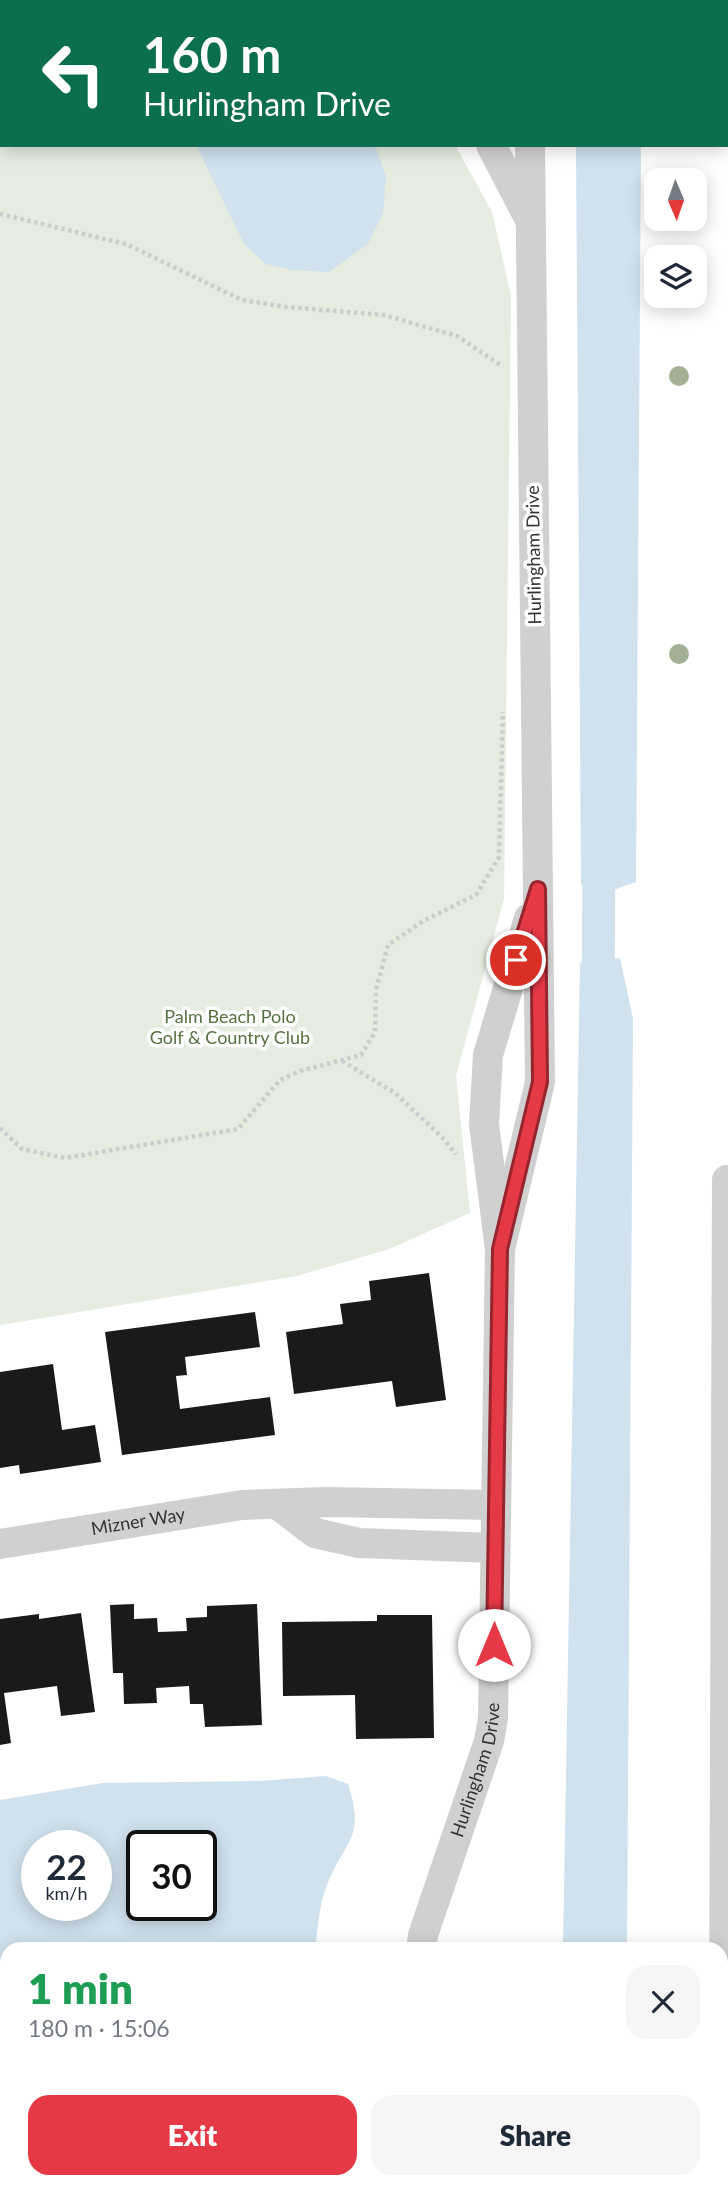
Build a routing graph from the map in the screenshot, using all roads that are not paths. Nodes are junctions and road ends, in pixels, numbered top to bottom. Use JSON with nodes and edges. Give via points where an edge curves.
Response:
{"nodes":[{"id":1,"x":492,"y":147,"type":"edge"},
{"id":2,"x":530,"y":147,"type":"edge"},
{"id":3,"x":531,"y":221,"type":"junction"},
{"id":4,"x":538,"y":889,"type":"junction"},
{"id":5,"x":727,"y":1180,"type":"edge"},
{"id":6,"x":500,"y":1249,"type":"junction"},
{"id":7,"x":278,"y":1504,"type":"junction"},
{"id":8,"x":495,"y":1504,"type":"junction"},
{"id":9,"x":0,"y":1544,"type":"edge"},
{"id":10,"x":494,"y":1548,"type":"junction"},
{"id":11,"x":423,"y":1942,"type":"edge"},
{"id":12,"x":724,"y":1942,"type":"edge"}],
"edges":[{"from":1,"to":3,"type":"street","name":"Hurlingham Drive"},
{"from":2,"to":3,"type":"street","name":"Hurlingham Drive"},
{"from":3,"to":4,"type":"street","name":"Hurlingham Drive"},
{"from":4,"to":6,"type":"street","name":"Hurlingham Drive","via":[[540,1082]]},
{"from":4,"to":6,"type":"street","name":"Hurlingham Drive","via":[[488,1055],[484,1124]]},
{"from":5,"to":12,"type":"street"},
{"from":6,"to":8,"type":"street","name":"Hurlingham Drive"},
{"from":7,"to":8,"type":"street","name":"Mizner Way"},
{"from":7,"to":9,"type":"street","name":"Mizner Way","via":[[242,1505]]},
{"from":7,"to":10,"type":"street","via":[[315,1533],[359,1543]]},
{"from":8,"to":10,"type":"street","name":"Hurlingham Drive"},
{"from":10,"to":11,"type":"street","name":"Hurlingham Drive","via":[[489,1741]]}]}
